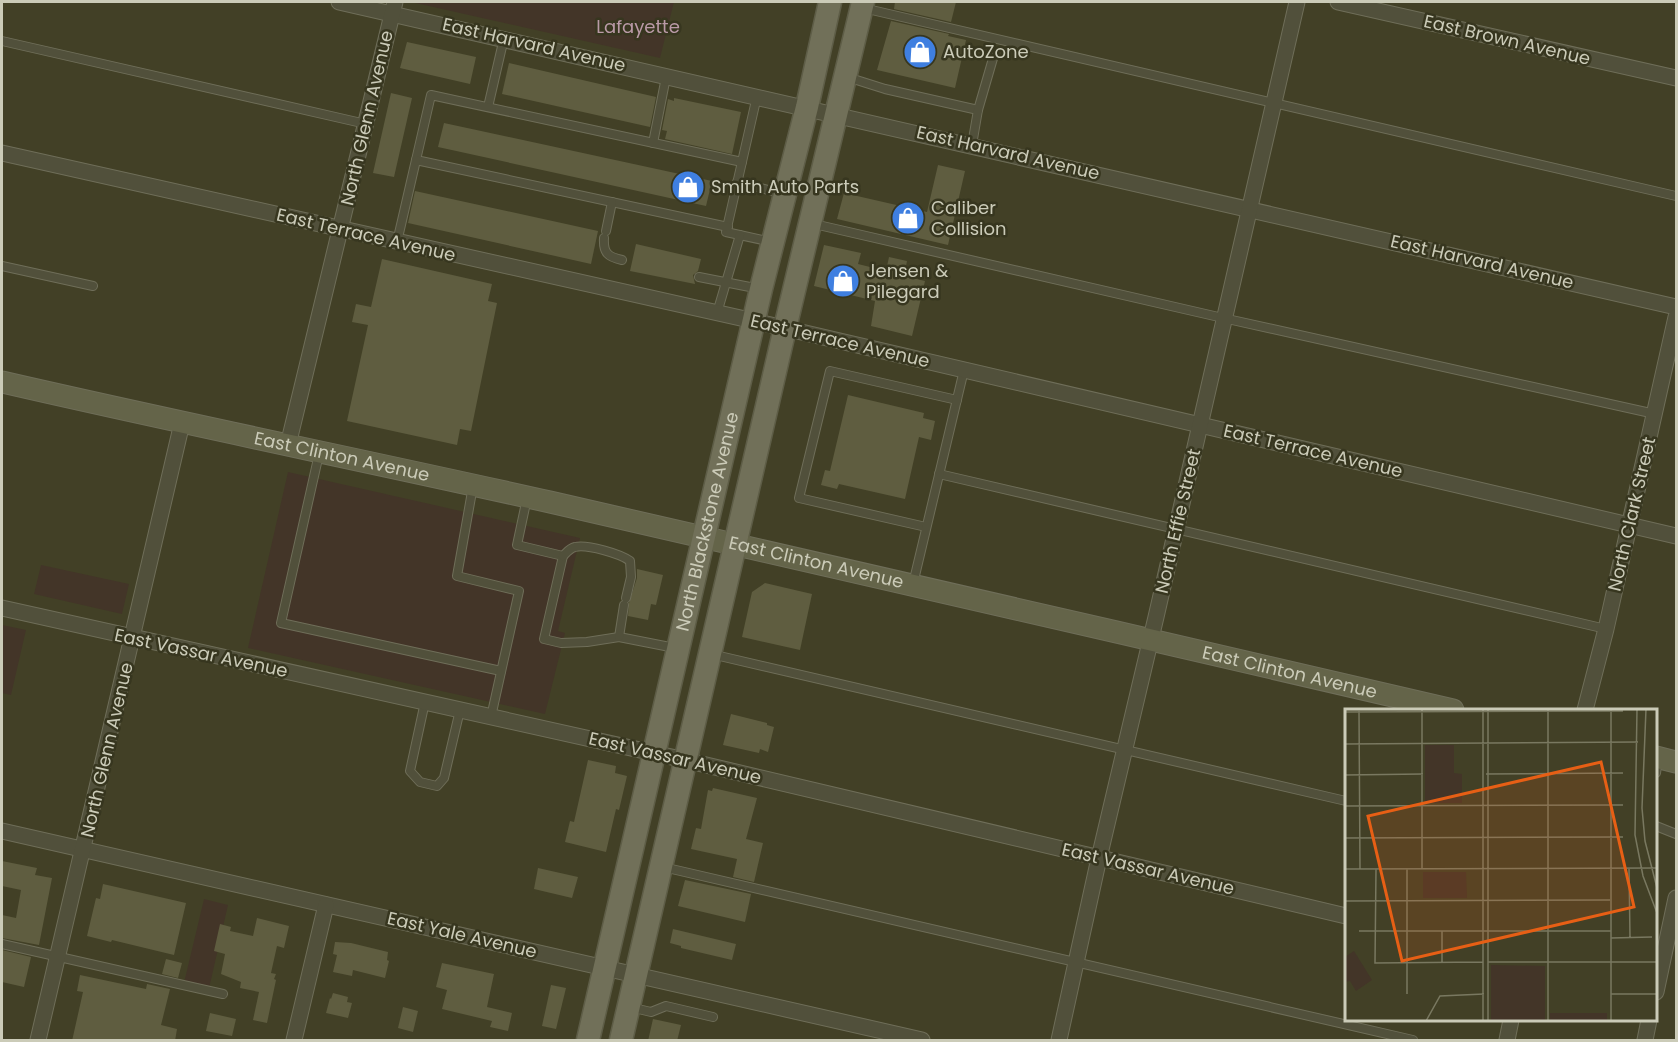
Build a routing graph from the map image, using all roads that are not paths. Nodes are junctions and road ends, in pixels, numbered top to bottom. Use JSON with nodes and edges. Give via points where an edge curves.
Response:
{"nodes":[{"id":1,"x":339,"y":2,"type":"edge"},
{"id":2,"x":830,"y":2,"type":"edge"},
{"id":3,"x":1297,"y":2,"type":"edge"},
{"id":4,"x":1338,"y":2,"type":"edge"},
{"id":5,"x":863,"y":5,"type":"edge"},
{"id":6,"x":393,"y":7,"type":"edge"},
{"id":7,"x":504,"y":38,"type":"junction"},
{"id":8,"x":2,"y":41,"type":"edge"},
{"id":9,"x":994,"y":55,"type":"dead end"},
{"id":10,"x":667,"y":75,"type":"junction"},
{"id":11,"x":846,"y":76,"type":"junction"},
{"id":12,"x":1677,"y":78,"type":"edge"},
{"id":13,"x":757,"y":96,"type":"junction"},
{"id":14,"x":1275,"y":102,"type":"junction"},
{"id":15,"x":488,"y":107,"type":"junction"},
{"id":16,"x":807,"y":107,"type":"junction"},
{"id":17,"x":978,"y":110,"type":"junction"},
{"id":18,"x":837,"y":114,"type":"junction"},
{"id":19,"x":366,"y":124,"type":"junction"},
{"id":20,"x":652,"y":143,"type":"junction"},
{"id":21,"x":972,"y":145,"type":"junction"},
{"id":22,"x":2,"y":153,"type":"edge"},
{"id":23,"x":416,"y":160,"type":"junction"},
{"id":24,"x":742,"y":162,"type":"junction"},
{"id":25,"x":737,"y":182,"type":"junction"},
{"id":26,"x":785,"y":195,"type":"junction"},
{"id":27,"x":1677,"y":196,"type":"edge"},
{"id":28,"x":612,"y":202,"type":"junction"},
{"id":29,"x":1250,"y":209,"type":"junction"},
{"id":30,"x":811,"y":223,"type":"junction"},
{"id":31,"x":728,"y":227,"type":"junction"},
{"id":32,"x":340,"y":229,"type":"junction"},
{"id":33,"x":740,"y":236,"type":"junction"},
{"id":34,"x":397,"y":242,"type":"junction"},
{"id":35,"x":773,"y":242,"type":"junction"},
{"id":36,"x":622,"y":260,"type":"dead end"},
{"id":37,"x":2,"y":266,"type":"edge"},
{"id":38,"x":699,"y":277,"type":"dead end"},
{"id":39,"x":727,"y":284,"type":"junction"},
{"id":40,"x":93,"y":286,"type":"dead end"},
{"id":41,"x":761,"y":289,"type":"junction"},
{"id":42,"x":1677,"y":307,"type":"edge"},
{"id":43,"x":717,"y":313,"type":"junction"},
{"id":44,"x":1677,"y":317,"type":"edge"},
{"id":45,"x":1223,"y":318,"type":"junction"},
{"id":46,"x":754,"y":321,"type":"junction"},
{"id":47,"x":785,"y":328,"type":"junction"},
{"id":48,"x":964,"y":370,"type":"junction"},
{"id":49,"x":2,"y":382,"type":"edge"},
{"id":50,"x":957,"y":400,"type":"junction"},
{"id":51,"x":1655,"y":414,"type":"junction"},
{"id":52,"x":182,"y":423,"type":"junction"},
{"id":53,"x":1200,"y":425,"type":"junction"},
{"id":54,"x":288,"y":445,"type":"junction"},
{"id":55,"x":319,"y":451,"type":"junction"},
{"id":56,"x":939,"y":474,"type":"junction"},
{"id":57,"x":473,"y":485,"type":"junction"},
{"id":58,"x":527,"y":497,"type":"junction"},
{"id":59,"x":1630,"y":525,"type":"junction"},
{"id":60,"x":926,"y":527,"type":"junction"},
{"id":61,"x":1177,"y":529,"type":"junction"},
{"id":62,"x":1677,"y":536,"type":"edge"},
{"id":63,"x":704,"y":537,"type":"junction"},
{"id":64,"x":736,"y":544,"type":"junction"},
{"id":65,"x":563,"y":556,"type":"junction"},
{"id":66,"x":912,"y":585,"type":"junction"},
{"id":67,"x":2,"y":608,"type":"edge"},
{"id":68,"x":1606,"y":629,"type":"junction"},
{"id":69,"x":619,"y":637,"type":"junction"},
{"id":70,"x":133,"y":638,"type":"junction"},
{"id":71,"x":1151,"y":640,"type":"junction"},
{"id":72,"x":679,"y":649,"type":"junction"},
{"id":73,"x":710,"y":654,"type":"junction"},
{"id":74,"x":501,"y":671,"type":"junction"},
{"id":75,"x":425,"y":702,"type":"junction"},
{"id":76,"x":1444,"y":709,"type":"edge"},
{"id":77,"x":1586,"y":709,"type":"edge"},
{"id":78,"x":460,"y":710,"type":"junction"},
{"id":79,"x":491,"y":717,"type":"junction"},
{"id":80,"x":1125,"y":749,"type":"junction"},
{"id":81,"x":654,"y":753,"type":"junction"},
{"id":82,"x":685,"y":760,"type":"junction"},
{"id":83,"x":1345,"y":801,"type":"edge"},
{"id":84,"x":1657,"y":826,"type":"edge"},
{"id":85,"x":2,"y":831,"type":"edge"},
{"id":86,"x":1677,"y":834,"type":"edge"},
{"id":87,"x":84,"y":849,"type":"junction"},
{"id":88,"x":1098,"y":858,"type":"junction"},
{"id":89,"x":661,"y":866,"type":"junction"},
{"id":90,"x":1676,"y":902,"type":"edge"},
{"id":91,"x":326,"y":905,"type":"junction"},
{"id":92,"x":1345,"y":916,"type":"edge"},
{"id":93,"x":2,"y":944,"type":"edge"},
{"id":94,"x":58,"y":956,"type":"junction"},
{"id":95,"x":1076,"y":962,"type":"junction"},
{"id":96,"x":605,"y":968,"type":"junction"},
{"id":97,"x":636,"y":975,"type":"junction"},
{"id":98,"x":1657,"y":988,"type":"edge"},
{"id":99,"x":223,"y":994,"type":"dead end"},
{"id":100,"x":629,"y":1006,"type":"junction"},
{"id":101,"x":713,"y":1017,"type":"dead end"},
{"id":102,"x":1511,"y":1021,"type":"edge"},
{"id":103,"x":1649,"y":1021,"type":"edge"},
{"id":104,"x":38,"y":1041,"type":"edge"},
{"id":105,"x":294,"y":1041,"type":"edge"},
{"id":106,"x":588,"y":1041,"type":"edge"},
{"id":107,"x":621,"y":1041,"type":"edge"},
{"id":108,"x":922,"y":1041,"type":"edge"},
{"id":109,"x":1059,"y":1041,"type":"edge"},
{"id":110,"x":1413,"y":1041,"type":"edge"},
{"id":111,"x":1507,"y":1041,"type":"edge"},
{"id":112,"x":1645,"y":1041,"type":"edge"}],
"edges":[{"from":1,"to":6,"type":"street","name":"East Harvard Avenue"},
{"from":2,"to":16,"type":"main road","name":"North Blackstone Avenue"},
{"from":3,"to":14,"type":"street","name":"North Effie Street"},
{"from":4,"to":12,"type":"street","name":"East Brown Avenue"},
{"from":5,"to":11,"type":"main road","name":"North Blackstone Avenue"},
{"from":5,"to":14,"type":"lane"},
{"from":6,"to":7,"type":"street","name":"East Harvard Avenue"},
{"from":6,"to":19,"type":"street","name":"North Glenn Avenue"},
{"from":7,"to":10,"type":"street","name":"East Harvard Avenue"},
{"from":7,"to":15,"type":"lane"},
{"from":8,"to":19,"type":"lane"},
{"from":9,"to":17,"type":"lane"},
{"from":10,"to":13,"type":"street","name":"East Harvard Avenue"},
{"from":10,"to":20,"type":"lane"},
{"from":11,"to":17,"type":"lane"},
{"from":11,"to":18,"type":"main road","name":"North Blackstone Avenue"},
{"from":13,"to":16,"type":"street","name":"East Harvard Avenue"},
{"from":13,"to":24,"type":"lane"},
{"from":14,"to":27,"type":"lane"},
{"from":14,"to":29,"type":"street","name":"North Effie Street"},
{"from":15,"to":20,"type":"lane"},
{"from":15,"to":23,"type":"lane","via":[[431,95]]},
{"from":16,"to":18,"type":"street","name":"East Harvard Avenue"},
{"from":16,"to":26,"type":"main road","name":"North Blackstone Avenue"},
{"from":17,"to":21,"type":"lane"},
{"from":18,"to":21,"type":"street","name":"East Harvard Avenue"},
{"from":18,"to":30,"type":"main road","name":"North Blackstone Avenue"},
{"from":19,"to":32,"type":"street","name":"North Glenn Avenue"},
{"from":20,"to":24,"type":"lane"},
{"from":21,"to":29,"type":"street","name":"East Harvard Avenue"},
{"from":22,"to":32,"type":"street","name":"East Terrace Avenue"},
{"from":23,"to":28,"type":"lane"},
{"from":23,"to":34,"type":"lane"},
{"from":24,"to":25,"type":"lane"},
{"from":25,"to":26,"type":"lane"},
{"from":25,"to":31,"type":"lane"},
{"from":26,"to":35,"type":"main road","name":"North Blackstone Avenue"},
{"from":28,"to":31,"type":"lane"},
{"from":28,"to":36,"type":"lane","via":[[603,248],[613,258]]},
{"from":29,"to":42,"type":"street","name":"East Harvard Avenue"},
{"from":29,"to":45,"type":"street","name":"North Effie Street"},
{"from":30,"to":45,"type":"lane"},
{"from":30,"to":47,"type":"main road","name":"North Blackstone Avenue"},
{"from":31,"to":33,"type":"lane","via":[[726,232]]},
{"from":32,"to":34,"type":"street","name":"East Terrace Avenue"},
{"from":32,"to":54,"type":"street","name":"North Glenn Avenue"},
{"from":33,"to":35,"type":"lane"},
{"from":33,"to":39,"type":"lane"},
{"from":34,"to":43,"type":"street","name":"East Terrace Avenue"},
{"from":35,"to":41,"type":"main road","name":"North Blackstone Avenue"},
{"from":37,"to":40,"type":"lane"},
{"from":38,"to":39,"type":"lane"},
{"from":39,"to":41,"type":"lane"},
{"from":39,"to":43,"type":"lane"},
{"from":41,"to":46,"type":"main road","name":"North Blackstone Avenue"},
{"from":43,"to":46,"type":"street","name":"East Terrace Avenue"},
{"from":44,"to":51,"type":"street","name":"North Clark Street"},
{"from":45,"to":51,"type":"lane"},
{"from":45,"to":53,"type":"street","name":"North Effie Street"},
{"from":46,"to":47,"type":"street","name":"East Terrace Avenue"},
{"from":46,"to":63,"type":"main road","name":"North Blackstone Avenue"},
{"from":47,"to":48,"type":"street","name":"East Terrace Avenue"},
{"from":47,"to":64,"type":"main road","name":"North Blackstone Avenue"},
{"from":48,"to":50,"type":"lane"},
{"from":48,"to":53,"type":"street","name":"East Terrace Avenue"},
{"from":49,"to":52,"type":"main road","name":"East Clinton Avenue"},
{"from":50,"to":56,"type":"lane"},
{"from":50,"to":60,"type":"lane","via":[[830,371],[799,498]]},
{"from":51,"to":59,"type":"street","name":"North Clark Street"},
{"from":52,"to":54,"type":"main road","name":"East Clinton Avenue"},
{"from":52,"to":70,"type":"street","name":"North Glenn Avenue"},
{"from":53,"to":59,"type":"street","name":"East Terrace Avenue"},
{"from":53,"to":61,"type":"street","name":"North Effie Street"},
{"from":54,"to":55,"type":"main road","name":"East Clinton Avenue"},
{"from":55,"to":57,"type":"main road","name":"East Clinton Avenue"},
{"from":55,"to":74,"type":"lane","via":[[282,623]]},
{"from":56,"to":60,"type":"lane"},
{"from":56,"to":61,"type":"lane"},
{"from":57,"to":58,"type":"main road","name":"East Clinton Avenue"},
{"from":57,"to":74,"type":"lane","via":[[457,576],[519,591]]},
{"from":58,"to":63,"type":"main road","name":"East Clinton Avenue"},
{"from":58,"to":65,"type":"lane","via":[[517,545]]},
{"from":59,"to":62,"type":"street","name":"East Terrace Avenue"},
{"from":59,"to":68,"type":"street","name":"North Clark Street"},
{"from":60,"to":66,"type":"lane"},
{"from":61,"to":68,"type":"lane"},
{"from":61,"to":71,"type":"street","name":"North Effie Street"},
{"from":63,"to":64,"type":"main road","name":"East Clinton Avenue"},
{"from":63,"to":72,"type":"main road","name":"North Blackstone Avenue"},
{"from":64,"to":66,"type":"main road","name":"East Clinton Avenue"},
{"from":64,"to":73,"type":"main road","name":"North Blackstone Avenue"},
{"from":65,"to":69,"type":"lane","via":[[572,548],[581,547],[630,561]]},
{"from":65,"to":69,"type":"lane","via":[[544,639],[570,643]]},
{"from":66,"to":71,"type":"main road","name":"East Clinton Avenue"},
{"from":67,"to":70,"type":"street","name":"East Vassar Avenue"},
{"from":68,"to":77,"type":"street","name":"North Clark Street"},
{"from":69,"to":72,"type":"lane"},
{"from":70,"to":75,"type":"street","name":"East Vassar Avenue"},
{"from":70,"to":87,"type":"street","name":"North Glenn Avenue"},
{"from":71,"to":76,"type":"main road","name":"East Clinton Avenue"},
{"from":71,"to":80,"type":"street","name":"North Effie Street"},
{"from":72,"to":81,"type":"main road","name":"North Blackstone Avenue"},
{"from":73,"to":80,"type":"lane"},
{"from":73,"to":82,"type":"main road","name":"North Blackstone Avenue"},
{"from":74,"to":79,"type":"lane"},
{"from":75,"to":78,"type":"street","name":"East Vassar Avenue"},
{"from":75,"to":78,"type":"lane","via":[[410,771],[420,782],[437,786],[444,778]]},
{"from":78,"to":79,"type":"street","name":"East Vassar Avenue"},
{"from":79,"to":81,"type":"street","name":"East Vassar Avenue"},
{"from":80,"to":83,"type":"lane"},
{"from":80,"to":88,"type":"street","name":"North Effie Street"},
{"from":81,"to":82,"type":"street","name":"East Vassar Avenue"},
{"from":81,"to":96,"type":"main road","name":"North Blackstone Avenue"},
{"from":82,"to":88,"type":"street","name":"East Vassar Avenue"},
{"from":82,"to":89,"type":"main road","name":"North Blackstone Avenue"},
{"from":84,"to":86,"type":"lane"},
{"from":85,"to":87,"type":"street","name":"East Yale Avenue"},
{"from":87,"to":91,"type":"street","name":"East Yale Avenue"},
{"from":87,"to":94,"type":"street","name":"North Glenn Avenue"},
{"from":88,"to":92,"type":"street","name":"East Vassar Avenue"},
{"from":88,"to":95,"type":"street","name":"North Effie Street"},
{"from":89,"to":95,"type":"lane"},
{"from":89,"to":97,"type":"main road","name":"North Blackstone Avenue"},
{"from":90,"to":98,"type":"street"},
{"from":91,"to":96,"type":"street","name":"East Yale Avenue"},
{"from":91,"to":105,"type":"street"},
{"from":93,"to":94,"type":"lane"},
{"from":94,"to":99,"type":"lane"},
{"from":94,"to":104,"type":"street","name":"North Glenn Avenue"},
{"from":95,"to":109,"type":"street","name":"North Effie Street"},
{"from":95,"to":110,"type":"lane"},
{"from":96,"to":97,"type":"street","name":"East Yale Avenue"},
{"from":96,"to":106,"type":"main road","name":"North Blackstone Avenue"},
{"from":97,"to":100,"type":"main road","name":"North Blackstone Avenue"},
{"from":97,"to":108,"type":"street","name":"East Yale Avenue"},
{"from":100,"to":101,"type":"lane","via":[[651,1012],[666,1006]]},
{"from":100,"to":107,"type":"main road","name":"North Blackstone Avenue"},
{"from":102,"to":111,"type":"street"},
{"from":103,"to":112,"type":"street"}]}
